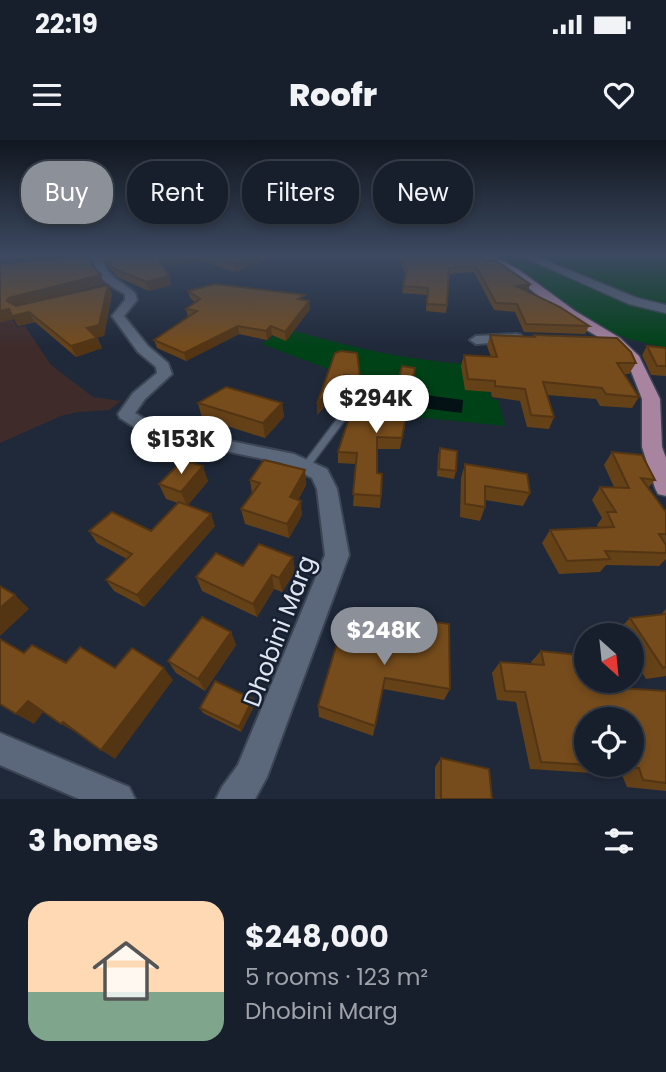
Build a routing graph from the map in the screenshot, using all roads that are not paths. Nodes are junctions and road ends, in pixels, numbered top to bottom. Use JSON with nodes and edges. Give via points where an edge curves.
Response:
{"nodes":[{"id":1,"x":111,"y":286,"type":"edge"},
{"id":2,"x":533,"y":286,"type":"edge"},
{"id":3,"x":597,"y":286,"type":"edge"},
{"id":4,"x":666,"y":309,"type":"edge"},
{"id":5,"x":525,"y":339,"type":"edge"},
{"id":6,"x":476,"y":340,"type":"dead end"},
{"id":7,"x":615,"y":341,"type":"junction"},
{"id":8,"x":587,"y":342,"type":"edge"},
{"id":9,"x":352,"y":405,"type":"dead end"},
{"id":10,"x":306,"y":466,"type":"junction"},
{"id":11,"x":666,"y":488,"type":"edge"},
{"id":12,"x":0,"y":749,"type":"edge"},
{"id":13,"x":117,"y":799,"type":"edge"},
{"id":14,"x":234,"y":799,"type":"edge"}],
"edges":[{"from":1,"to":10,"type":"street","via":[[131,296],[118,316],[165,374],[130,404],[126,414],[132,420],[151,430],[250,449]]},
{"from":2,"to":7,"type":"main road"},
{"from":3,"to":4,"type":"street"},
{"from":5,"to":6,"type":"street"},
{"from":7,"to":8,"type":"street"},
{"from":7,"to":11,"type":"main road","via":[[634,359],[651,399],[652,447]]},
{"from":9,"to":10,"type":"lane"},
{"from":10,"to":14,"type":"street","name":"Dhobini Marg","via":[[320,474],[327,489],[337,555],[250,777]]},
{"from":12,"to":13,"type":"street"}]}
